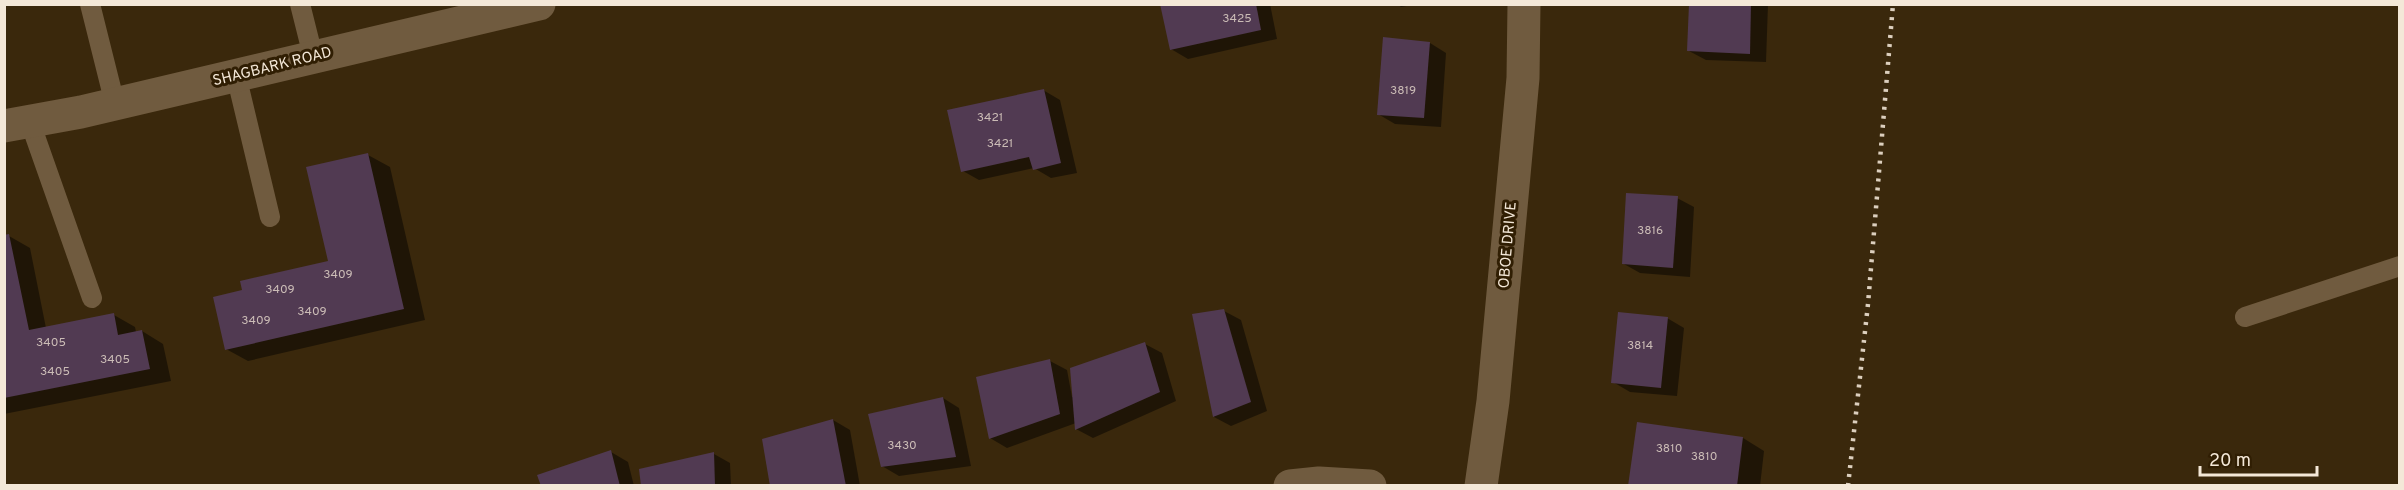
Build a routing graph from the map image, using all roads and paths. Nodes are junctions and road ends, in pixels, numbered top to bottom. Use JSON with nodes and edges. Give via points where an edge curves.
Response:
{"nodes":[{"id":1,"x":90,"y":4,"type":"edge"},
{"id":2,"x":300,"y":4,"type":"edge"},
{"id":3,"x":539,"y":4,"type":"edge"},
{"id":4,"x":1524,"y":4,"type":"edge"},
{"id":5,"x":461,"y":13,"type":"edge"},
{"id":6,"x":313,"y":57,"type":"junction"},
{"id":7,"x":236,"y":75,"type":"junction"},
{"id":8,"x":115,"y":104,"type":"junction"},
{"id":9,"x":17,"y":124,"type":"edge"},
{"id":10,"x":270,"y":217,"type":"dead end"},
{"id":11,"x":2400,"y":266,"type":"edge"},
{"id":12,"x":92,"y":298,"type":"dead end"},
{"id":13,"x":2245,"y":317,"type":"dead end"},
{"id":14,"x":1290,"y":486,"type":"edge"},
{"id":15,"x":1370,"y":486,"type":"edge"},
{"id":16,"x":1481,"y":486,"type":"edge"}],
"edges":[{"from":1,"to":8,"type":"lane"},
{"from":2,"to":6,"type":"lane"},
{"from":3,"to":5,"type":"street","name":"SHAGBARK ROAD"},
{"from":4,"to":16,"type":"street","name":"OBOE DRIVE","via":[[1523,78],[1493,401]]},
{"from":5,"to":6,"type":"street","name":"SHAGBARK ROAD"},
{"from":6,"to":7,"type":"street","name":"SHAGBARK ROAD"},
{"from":7,"to":8,"type":"street","name":"SHAGBARK ROAD"},
{"from":7,"to":10,"type":"lane"},
{"from":8,"to":9,"type":"street","name":"SHAGBARK ROAD"},
{"from":9,"to":12,"type":"lane"},
{"from":11,"to":13,"type":"lane"},
{"from":14,"to":15,"type":"street"}]}
